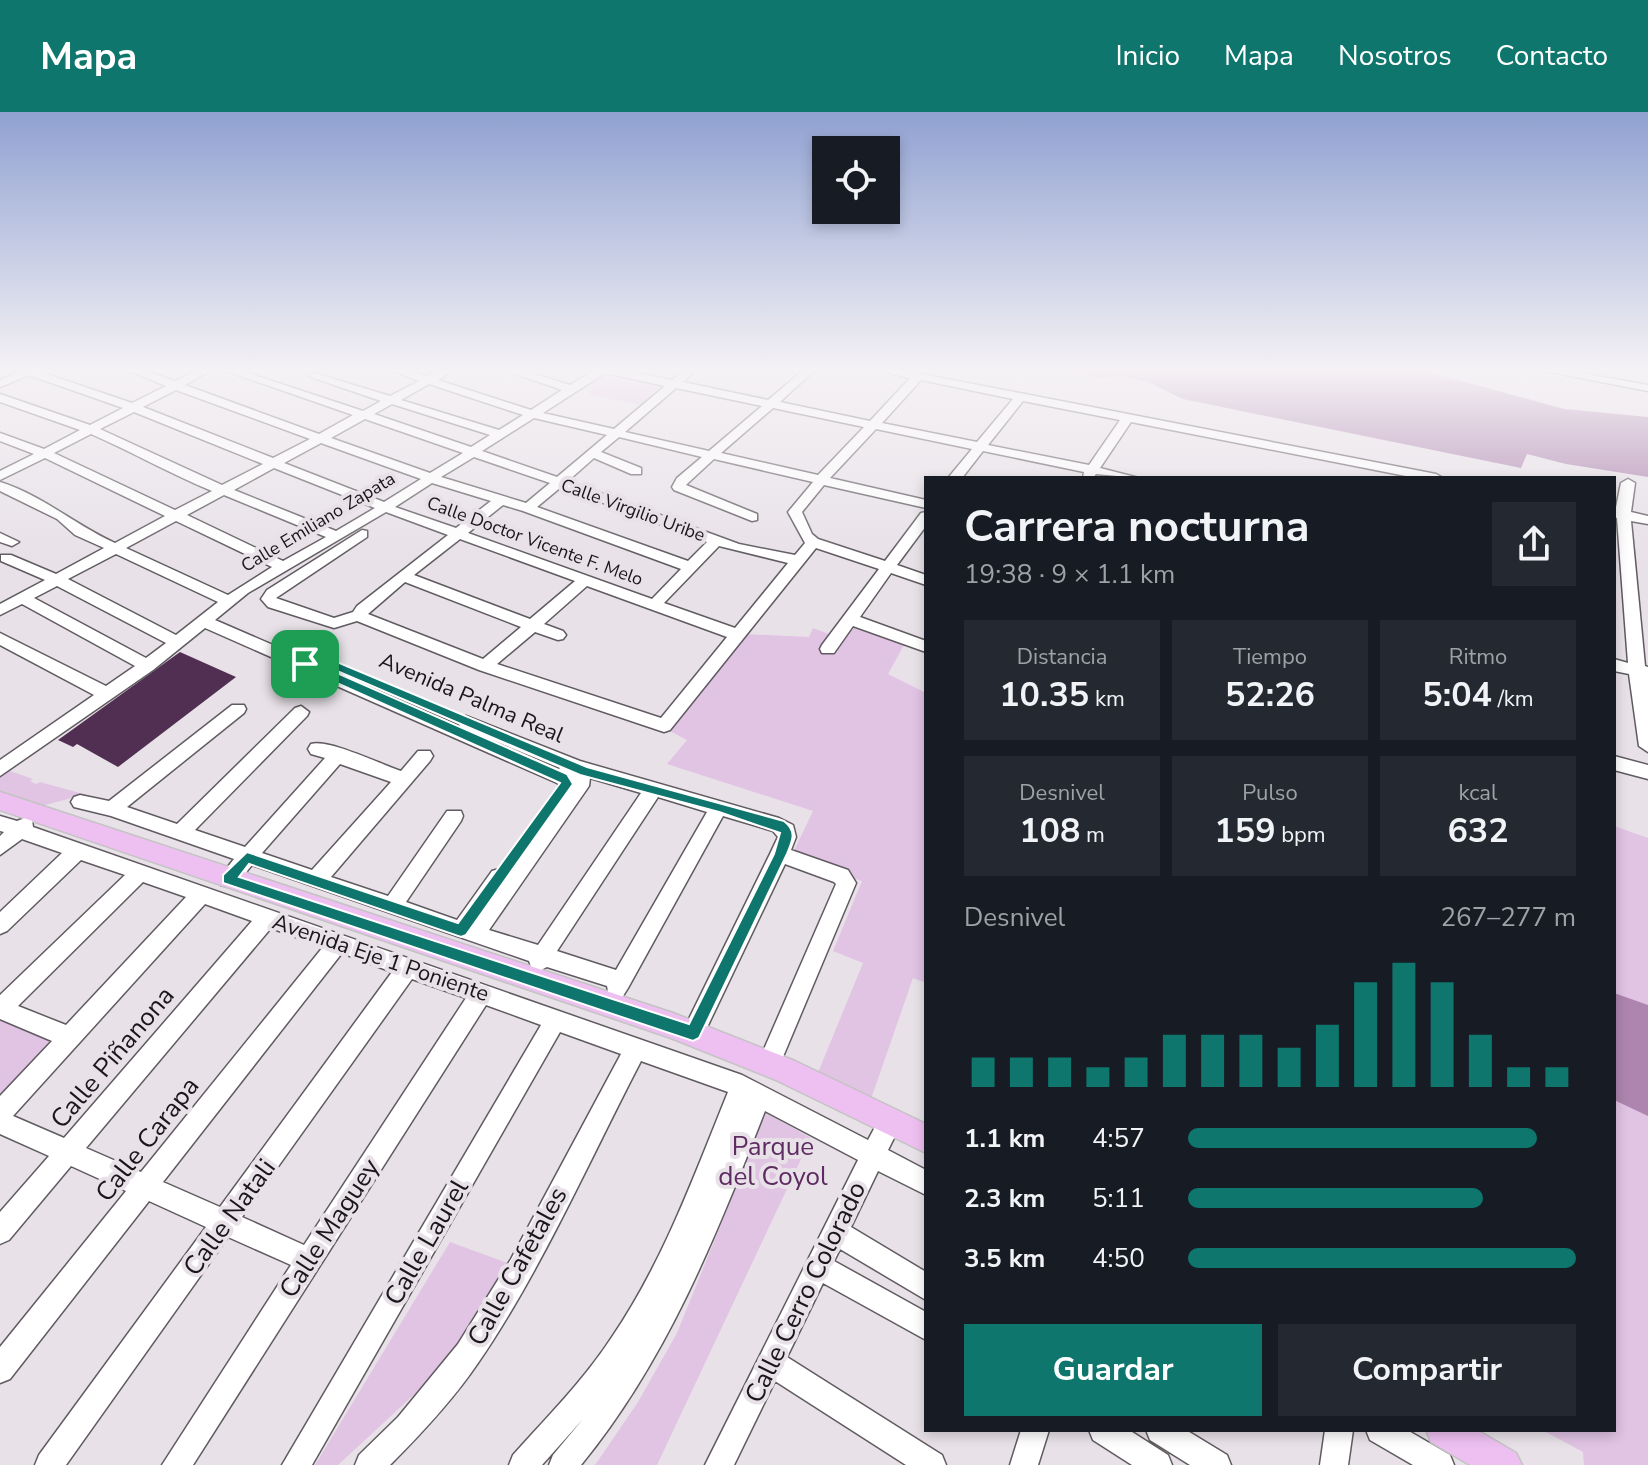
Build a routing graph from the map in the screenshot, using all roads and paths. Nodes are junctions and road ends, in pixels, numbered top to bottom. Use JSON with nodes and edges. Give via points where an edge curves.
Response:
{"nodes":[{"id":1,"x":85,"y":431,"type":"edge"},
{"id":2,"x":94,"y":431,"type":"edge"},
{"id":3,"x":195,"y":431,"type":"edge"},
{"id":4,"x":301,"y":431,"type":"edge"},
{"id":5,"x":333,"y":431,"type":"edge"},
{"id":6,"x":410,"y":431,"type":"edge"},
{"id":7,"x":490,"y":431,"type":"edge"},
{"id":8,"x":504,"y":431,"type":"edge"},
{"id":9,"x":610,"y":431,"type":"edge"},
{"id":10,"x":738,"y":431,"type":"edge"},
{"id":11,"x":866,"y":431,"type":"edge"},
{"id":12,"x":906,"y":431,"type":"edge"},
{"id":13,"x":992,"y":431,"type":"edge"},
{"id":14,"x":1118,"y":431,"type":"edge"},
{"id":15,"x":1199,"y":431,"type":"edge"},
{"id":16,"x":614,"y":432,"type":"junction"},
{"id":17,"x":499,"y":434,"type":"junction"},
{"id":18,"x":0,"y":437,"type":"edge"},
{"id":19,"x":320,"y":438,"type":"junction"},
{"id":20,"x":979,"y":447,"type":"junction"},
{"id":21,"x":469,"y":452,"type":"junction"},
{"id":22,"x":44,"y":453,"type":"junction"},
{"id":23,"x":592,"y":453,"type":"junction"},
{"id":24,"x":713,"y":453,"type":"junction"},
{"id":25,"x":276,"y":462,"type":"junction"},
{"id":26,"x":636,"y":471,"type":"dead end"},
{"id":27,"x":1090,"y":473,"type":"edge"},
{"id":28,"x":0,"y":476,"type":"edge"},
{"id":29,"x":957,"y":476,"type":"edge"},
{"id":30,"x":1115,"y":476,"type":"edge"},
{"id":31,"x":1426,"y":476,"type":"edge"},
{"id":32,"x":430,"y":478,"type":"junction"},
{"id":33,"x":823,"y":478,"type":"junction"},
{"id":34,"x":558,"y":483,"type":"junction"},
{"id":35,"x":1628,"y":483,"type":"dead end"},
{"id":36,"x":0,"y":486,"type":"edge"},
{"id":37,"x":223,"y":491,"type":"junction"},
{"id":38,"x":502,"y":499,"type":"junction"},
{"id":39,"x":924,"y":503,"type":"edge"},
{"id":40,"x":528,"y":508,"type":"junction"},
{"id":41,"x":391,"y":509,"type":"junction"},
{"id":42,"x":1619,"y":514,"type":"edge"},
{"id":43,"x":176,"y":516,"type":"junction"},
{"id":44,"x":752,"y":517,"type":"dead end"},
{"id":45,"x":924,"y":519,"type":"edge"},
{"id":46,"x":1648,"y":520,"type":"edge"},
{"id":47,"x":460,"y":534,"type":"junction"},
{"id":48,"x":336,"y":536,"type":"junction"},
{"id":49,"x":716,"y":541,"type":"junction"},
{"id":50,"x":813,"y":542,"type":"junction"},
{"id":51,"x":116,"y":549,"type":"junction"},
{"id":52,"x":6,"y":558,"type":"dead end"},
{"id":53,"x":798,"y":560,"type":"junction"},
{"id":54,"x":1621,"y":563,"type":"edge"},
{"id":55,"x":282,"y":566,"type":"junction"},
{"id":56,"x":690,"y":567,"type":"junction"},
{"id":57,"x":888,"y":568,"type":"junction"},
{"id":58,"x":402,"y":576,"type":"junction"},
{"id":59,"x":924,"y":579,"type":"edge"},
{"id":60,"x":58,"y":580,"type":"junction"},
{"id":61,"x":584,"y":581,"type":"junction"},
{"id":62,"x":1630,"y":585,"type":"junction"},
{"id":63,"x":1648,"y":589,"type":"edge"},
{"id":64,"x":22,"y":598,"type":"junction"},
{"id":65,"x":229,"y":601,"type":"junction"},
{"id":66,"x":656,"y":603,"type":"junction"},
{"id":67,"x":0,"y":610,"type":"edge"},
{"id":68,"x":360,"y":615,"type":"junction"},
{"id":69,"x":210,"y":617,"type":"junction"},
{"id":70,"x":850,"y":619,"type":"junction"},
{"id":71,"x":533,"y":625,"type":"junction"},
{"id":72,"x":558,"y":635,"type":"dead end"},
{"id":73,"x":737,"y":635,"type":"junction"},
{"id":74,"x":0,"y":638,"type":"edge"},
{"id":75,"x":178,"y":642,"type":"junction"},
{"id":76,"x":924,"y":646,"type":"edge"},
{"id":77,"x":828,"y":649,"type":"dead end"},
{"id":78,"x":147,"y":666,"type":"junction"},
{"id":79,"x":485,"y":666,"type":"junction"},
{"id":80,"x":1616,"y":666,"type":"edge"},
{"id":81,"x":1642,"y":672,"type":"edge"},
{"id":82,"x":107,"y":694,"type":"junction"},
{"id":83,"x":238,"y":709,"type":"dead end"},
{"id":84,"x":301,"y":712,"type":"dead end"},
{"id":85,"x":1648,"y":743,"type":"edge"},
{"id":86,"x":317,"y":749,"type":"dead end"},
{"id":87,"x":338,"y":755,"type":"junction"},
{"id":88,"x":424,"y":756,"type":"dead end"},
{"id":89,"x":1616,"y":764,"type":"edge"},
{"id":90,"x":0,"y":769,"type":"edge"},
{"id":91,"x":1648,"y":772,"type":"edge"},
{"id":92,"x":574,"y":777,"type":"junction"},
{"id":93,"x":404,"y":779,"type":"junction"},
{"id":94,"x":654,"y":788,"type":"junction"},
{"id":95,"x":0,"y":801,"type":"edge"},
{"id":96,"x":80,"y":802,"type":"dead end"},
{"id":97,"x":719,"y":807,"type":"junction"},
{"id":98,"x":112,"y":809,"type":"junction"},
{"id":99,"x":38,"y":813,"type":"junction"},
{"id":100,"x":454,"y":816,"type":"dead end"},
{"id":101,"x":10,"y":826,"type":"edge"},
{"id":102,"x":179,"y":834,"type":"junction"},
{"id":103,"x":0,"y":847,"type":"edge"},
{"id":104,"x":77,"y":851,"type":"junction"},
{"id":105,"x":780,"y":854,"type":"junction"},
{"id":106,"x":247,"y":858,"type":"junction"},
{"id":107,"x":140,"y":873,"type":"junction"},
{"id":108,"x":228,"y":879,"type":"junction"},
{"id":109,"x":315,"y":881,"type":"junction"},
{"id":110,"x":201,"y":895,"type":"junction"},
{"id":111,"x":393,"y":905,"type":"junction"},
{"id":112,"x":267,"y":918,"type":"junction"},
{"id":113,"x":0,"y":925,"type":"edge"},
{"id":114,"x":467,"y":932,"type":"junction"},
{"id":115,"x":338,"y":943,"type":"junction"},
{"id":116,"x":544,"y":955,"type":"junction"},
{"id":117,"x":501,"y":956,"type":"junction"},
{"id":118,"x":408,"y":967,"type":"junction"},
{"id":119,"x":528,"y":977,"type":"junction"},
{"id":120,"x":482,"y":992,"type":"junction"},
{"id":121,"x":614,"y":992,"type":"junction"},
{"id":122,"x":0,"y":1009,"type":"edge"},
{"id":123,"x":556,"y":1019,"type":"junction"},
{"id":124,"x":693,"y":1033,"type":"junction"},
{"id":125,"x":69,"y":1037,"type":"junction"},
{"id":126,"x":636,"y":1047,"type":"junction"},
{"id":127,"x":769,"y":1063,"type":"junction"},
{"id":128,"x":751,"y":1091,"type":"junction"},
{"id":129,"x":0,"y":1113,"type":"edge"},
{"id":130,"x":891,"y":1120,"type":"junction"},
{"id":131,"x":0,"y":1122,"type":"edge"},
{"id":132,"x":924,"y":1138,"type":"edge"},
{"id":133,"x":67,"y":1152,"type":"junction"},
{"id":134,"x":872,"y":1156,"type":"junction"},
{"id":135,"x":924,"y":1182,"type":"edge"},
{"id":136,"x":144,"y":1187,"type":"junction"},
{"id":137,"x":225,"y":1224,"type":"junction"},
{"id":138,"x":0,"y":1231,"type":"edge"},
{"id":139,"x":835,"y":1232,"type":"junction"},
{"id":140,"x":309,"y":1260,"type":"junction"},
{"id":141,"x":818,"y":1266,"type":"junction"},
{"id":142,"x":924,"y":1286,"type":"edge"},
{"id":143,"x":924,"y":1326,"type":"edge"},
{"id":144,"x":771,"y":1362,"type":"junction"},
{"id":145,"x":0,"y":1369,"type":"edge"},
{"id":146,"x":1034,"y":1432,"type":"edge"},
{"id":147,"x":1106,"y":1432,"type":"edge"},
{"id":148,"x":1339,"y":1432,"type":"edge"},
{"id":149,"x":1383,"y":1432,"type":"edge"},
{"id":150,"x":1446,"y":1432,"type":"edge"},
{"id":151,"x":1168,"y":1445,"type":"edge"},
{"id":152,"x":49,"y":1465,"type":"edge"},
{"id":153,"x":176,"y":1465,"type":"edge"},
{"id":154,"x":296,"y":1465,"type":"edge"},
{"id":155,"x":369,"y":1465,"type":"edge"},
{"id":156,"x":523,"y":1465,"type":"edge"},
{"id":157,"x":563,"y":1465,"type":"edge"},
{"id":158,"x":719,"y":1465,"type":"edge"},
{"id":159,"x":932,"y":1465,"type":"edge"},
{"id":160,"x":1024,"y":1465,"type":"edge"},
{"id":161,"x":1158,"y":1465,"type":"edge"},
{"id":162,"x":1217,"y":1465,"type":"edge"},
{"id":163,"x":1334,"y":1465,"type":"edge"},
{"id":164,"x":1440,"y":1465,"type":"edge"},
{"id":165,"x":1504,"y":1465,"type":"edge"}],
"edges":[{"from":1,"to":22,"type":"street"},
{"from":2,"to":37,"type":"street"},
{"from":3,"to":25,"type":"street","name":"Calle Doctor Vicente F. Melo"},
{"from":4,"to":19,"type":"street"},
{"from":5,"to":19,"type":"street"},
{"from":6,"to":21,"type":"street","name":"Calle Virgilio Uribe"},
{"from":7,"to":17,"type":"street"},
{"from":8,"to":17,"type":"street","name":"Calle Emiliano Zapata"},
{"from":9,"to":16,"type":"street"},
{"from":10,"to":24,"type":"street"},
{"from":11,"to":33,"type":"street"},
{"from":12,"to":20,"type":"street"},
{"from":13,"to":20,"type":"street"},
{"from":14,"to":27,"type":"street"},
{"from":15,"to":31,"type":"street"},
{"from":16,"to":23,"type":"street"},
{"from":16,"to":24,"type":"street"},
{"from":17,"to":21,"type":"street","name":"Calle Emiliano Zapata"},
{"from":18,"to":22,"type":"street"},
{"from":19,"to":25,"type":"street"},
{"from":19,"to":32,"type":"street"},
{"from":20,"to":27,"type":"street"},
{"from":20,"to":29,"type":"street"},
{"from":21,"to":32,"type":"street","name":"Calle Emiliano Zapata"},
{"from":21,"to":34,"type":"street","name":"Calle Virgilio Uribe"},
{"from":22,"to":28,"type":"street"},
{"from":22,"to":43,"type":"street"},
{"from":23,"to":26,"type":"street"},
{"from":23,"to":34,"type":"street"},
{"from":24,"to":33,"type":"street"},
{"from":24,"to":44,"type":"street","via":[[679,487]]},
{"from":25,"to":37,"type":"street"},
{"from":25,"to":41,"type":"street","name":"Calle Doctor Vicente F. Melo"},
{"from":27,"to":30,"type":"street"},
{"from":32,"to":38,"type":"street"},
{"from":32,"to":41,"type":"street","name":"Calle Emiliano Zapata"},
{"from":33,"to":39,"type":"street"},
{"from":33,"to":50,"type":"street","via":[[795,512]]},
{"from":34,"to":40,"type":"street"},
{"from":34,"to":49,"type":"street","name":"Calle Virgilio Uribe"},
{"from":35,"to":42,"type":"street"},
{"from":36,"to":51,"type":"street"},
{"from":37,"to":43,"type":"street"},
{"from":37,"to":48,"type":"street"},
{"from":38,"to":40,"type":"street"},
{"from":38,"to":47,"type":"street"},
{"from":40,"to":56,"type":"street"},
{"from":41,"to":47,"type":"street","name":"Calle Doctor Vicente F. Melo"},
{"from":41,"to":48,"type":"street","name":"Calle Emiliano Zapata"},
{"from":41,"to":68,"type":"street","via":[[268,599],[334,623]]},
{"from":42,"to":46,"type":"street"},
{"from":42,"to":54,"type":"street"},
{"from":43,"to":51,"type":"street"},
{"from":43,"to":55,"type":"street"},
{"from":45,"to":57,"type":"street"},
{"from":47,"to":58,"type":"street"},
{"from":47,"to":61,"type":"street","name":"Calle Doctor Vicente F. Melo"},
{"from":48,"to":55,"type":"street","name":"Calle Emiliano Zapata"},
{"from":49,"to":53,"type":"street","name":"Calle Virgilio Uribe","via":[[758,555]]},
{"from":49,"to":56,"type":"street"},
{"from":50,"to":53,"type":"street"},
{"from":50,"to":57,"type":"street"},
{"from":51,"to":60,"type":"street"},
{"from":51,"to":65,"type":"street"},
{"from":52,"to":60,"type":"street"},
{"from":53,"to":73,"type":"street"},
{"from":54,"to":62,"type":"street"},
{"from":55,"to":65,"type":"street","name":"Calle Emiliano Zapata"},
{"from":56,"to":66,"type":"street"},
{"from":57,"to":59,"type":"street"},
{"from":57,"to":70,"type":"street"},
{"from":58,"to":68,"type":"street"},
{"from":58,"to":71,"type":"street"},
{"from":60,"to":64,"type":"street"},
{"from":60,"to":75,"type":"street"},
{"from":61,"to":66,"type":"street","name":"Calle Doctor Vicente F. Melo"},
{"from":61,"to":71,"type":"street"},
{"from":62,"to":63,"type":"street"},
{"from":62,"to":81,"type":"street"},
{"from":64,"to":67,"type":"street"},
{"from":64,"to":78,"type":"street"},
{"from":65,"to":69,"type":"street","name":"Calle Emiliano Zapata"},
{"from":66,"to":73,"type":"street","name":"Calle Doctor Vicente F. Melo"},
{"from":68,"to":79,"type":"street"},
{"from":69,"to":75,"type":"street","name":"Calle Emiliano Zapata"},
{"from":69,"to":92,"type":"street"},
{"from":70,"to":76,"type":"street"},
{"from":70,"to":77,"type":"street"},
{"from":71,"to":72,"type":"street"},
{"from":71,"to":79,"type":"street"},
{"from":73,"to":79,"type":"street","via":[[664,726]]},
{"from":74,"to":82,"type":"street"},
{"from":75,"to":78,"type":"street","name":"Calle Emiliano Zapata"},
{"from":78,"to":82,"type":"street","name":"Calle Emiliano Zapata"},
{"from":80,"to":81,"type":"street"},
{"from":81,"to":85,"type":"street"},
{"from":82,"to":90,"type":"street","name":"Calle Emiliano Zapata"},
{"from":83,"to":98,"type":"street"},
{"from":84,"to":102,"type":"street"},
{"from":86,"to":87,"type":"street"},
{"from":87,"to":93,"type":"street"},
{"from":87,"to":106,"type":"street"},
{"from":88,"to":93,"type":"street"},
{"from":89,"to":91,"type":"street"},
{"from":92,"to":94,"type":"street"},
{"from":92,"to":114,"type":"street"},
{"from":93,"to":109,"type":"street"},
{"from":94,"to":97,"type":"street"},
{"from":94,"to":116,"type":"street"},
{"from":95,"to":99,"type":"main road","name":"Avenida Eje 1 Poniente"},
{"from":96,"to":98,"type":"street","name":"Avenida Eje 1 Poniente"},
{"from":97,"to":105,"type":"street","via":[[786,830]]},
{"from":97,"to":121,"type":"street"},
{"from":98,"to":102,"type":"street","name":"Avenida Eje 1 Poniente"},
{"from":99,"to":101,"type":"street"},
{"from":99,"to":108,"type":"main road","name":"Avenida Eje 1 Poniente"},
{"from":100,"to":111,"type":"street"},
{"from":101,"to":103,"type":"street"},
{"from":101,"to":104,"type":"street","name":"Avenida Eje 1 Poniente"},
{"from":102,"to":106,"type":"street","name":"Avenida Eje 1 Poniente"},
{"from":104,"to":107,"type":"street","name":"Avenida Eje 1 Poniente"},
{"from":104,"to":113,"type":"street"},
{"from":105,"to":124,"type":"street"},
{"from":105,"to":127,"type":"street","via":[[841,876],[846,883]]},
{"from":106,"to":108,"type":"street"},
{"from":106,"to":109,"type":"street","name":"Avenida Eje 1 Poniente"},
{"from":107,"to":110,"type":"street","name":"Avenida Eje 1 Poniente"},
{"from":107,"to":122,"type":"street"},
{"from":108,"to":117,"type":"main road","name":"Avenida Eje 1 Poniente"},
{"from":109,"to":111,"type":"street","name":"Avenida Eje 1 Poniente"},
{"from":110,"to":112,"type":"street","name":"Avenida Eje 1 Poniente"},
{"from":110,"to":125,"type":"street"},
{"from":111,"to":114,"type":"street","name":"Avenida Eje 1 Poniente"},
{"from":112,"to":115,"type":"street","name":"Avenida Eje 1 Poniente"},
{"from":112,"to":133,"type":"street","name":"Calle Piñanona"},
{"from":114,"to":117,"type":"street","name":"Avenida Eje 1 Poniente"},
{"from":115,"to":118,"type":"street","name":"Avenida Eje 1 Poniente"},
{"from":115,"to":136,"type":"street","name":"Calle Carapa"},
{"from":116,"to":117,"type":"street","name":"Avenida Eje 1 Poniente"},
{"from":116,"to":119,"type":"street"},
{"from":116,"to":121,"type":"street","name":"Avenida Eje 1 Poniente"},
{"from":117,"to":119,"type":"main road","name":"Avenida Eje 1 Poniente"},
{"from":118,"to":120,"type":"street","name":"Avenida Eje 1 Poniente"},
{"from":118,"to":137,"type":"street","name":"Calle Natali"},
{"from":119,"to":121,"type":"main road","name":"Avenida Eje 1 Poniente"},
{"from":120,"to":123,"type":"street","name":"Avenida Eje 1 Poniente"},
{"from":120,"to":140,"type":"street","name":"Calle Maguey"},
{"from":121,"to":124,"type":"main road","name":"Avenida Eje 1 Poniente"},
{"from":122,"to":125,"type":"street"},
{"from":123,"to":126,"type":"street","name":"Avenida Eje 1 Poniente"},
{"from":123,"to":154,"type":"street","name":"Calle Laurel"},
{"from":124,"to":127,"type":"main road","name":"Avenida Eje 1 Poniente"},
{"from":125,"to":129,"type":"street"},
{"from":126,"to":128,"type":"street","name":"Avenida Eje 1 Poniente"},
{"from":126,"to":155,"type":"street","name":"Calle Cafetales","via":[[520,1268],[468,1354]]},
{"from":127,"to":130,"type":"main road","name":"Avenida Eje 1 Poniente"},
{"from":128,"to":134,"type":"street","name":"Avenida Eje 1 Poniente"},
{"from":128,"to":156,"type":"street","via":[[644,1309],[592,1388]]},
{"from":128,"to":157,"type":"street","via":[[676,1297],[632,1375]]},
{"from":130,"to":132,"type":"main road","name":"Avenida Eje 1 Poniente"},
{"from":130,"to":134,"type":"street","name":"Calle Cerro Colorado"},
{"from":131,"to":133,"type":"street"},
{"from":133,"to":136,"type":"street"},
{"from":133,"to":138,"type":"street","name":"Calle Piñanona"},
{"from":134,"to":135,"type":"street","name":"Avenida Eje 1 Poniente"},
{"from":134,"to":139,"type":"street","name":"Calle Cerro Colorado"},
{"from":136,"to":137,"type":"street"},
{"from":136,"to":145,"type":"street","name":"Calle Carapa"},
{"from":137,"to":140,"type":"street"},
{"from":137,"to":152,"type":"street","name":"Calle Natali"},
{"from":139,"to":141,"type":"street","name":"Calle Cerro Colorado"},
{"from":139,"to":142,"type":"street"},
{"from":140,"to":153,"type":"street","name":"Calle Maguey"},
{"from":141,"to":143,"type":"street"},
{"from":141,"to":144,"type":"street","name":"Calle Cerro Colorado"},
{"from":144,"to":158,"type":"street","name":"Calle Cerro Colorado"},
{"from":144,"to":159,"type":"street"},
{"from":146,"to":160,"type":"street"},
{"from":147,"to":161,"type":"street"},
{"from":148,"to":163,"type":"street"},
{"from":149,"to":164,"type":"street"},
{"from":150,"to":165,"type":"main road"},
{"from":151,"to":162,"type":"street"}]}
